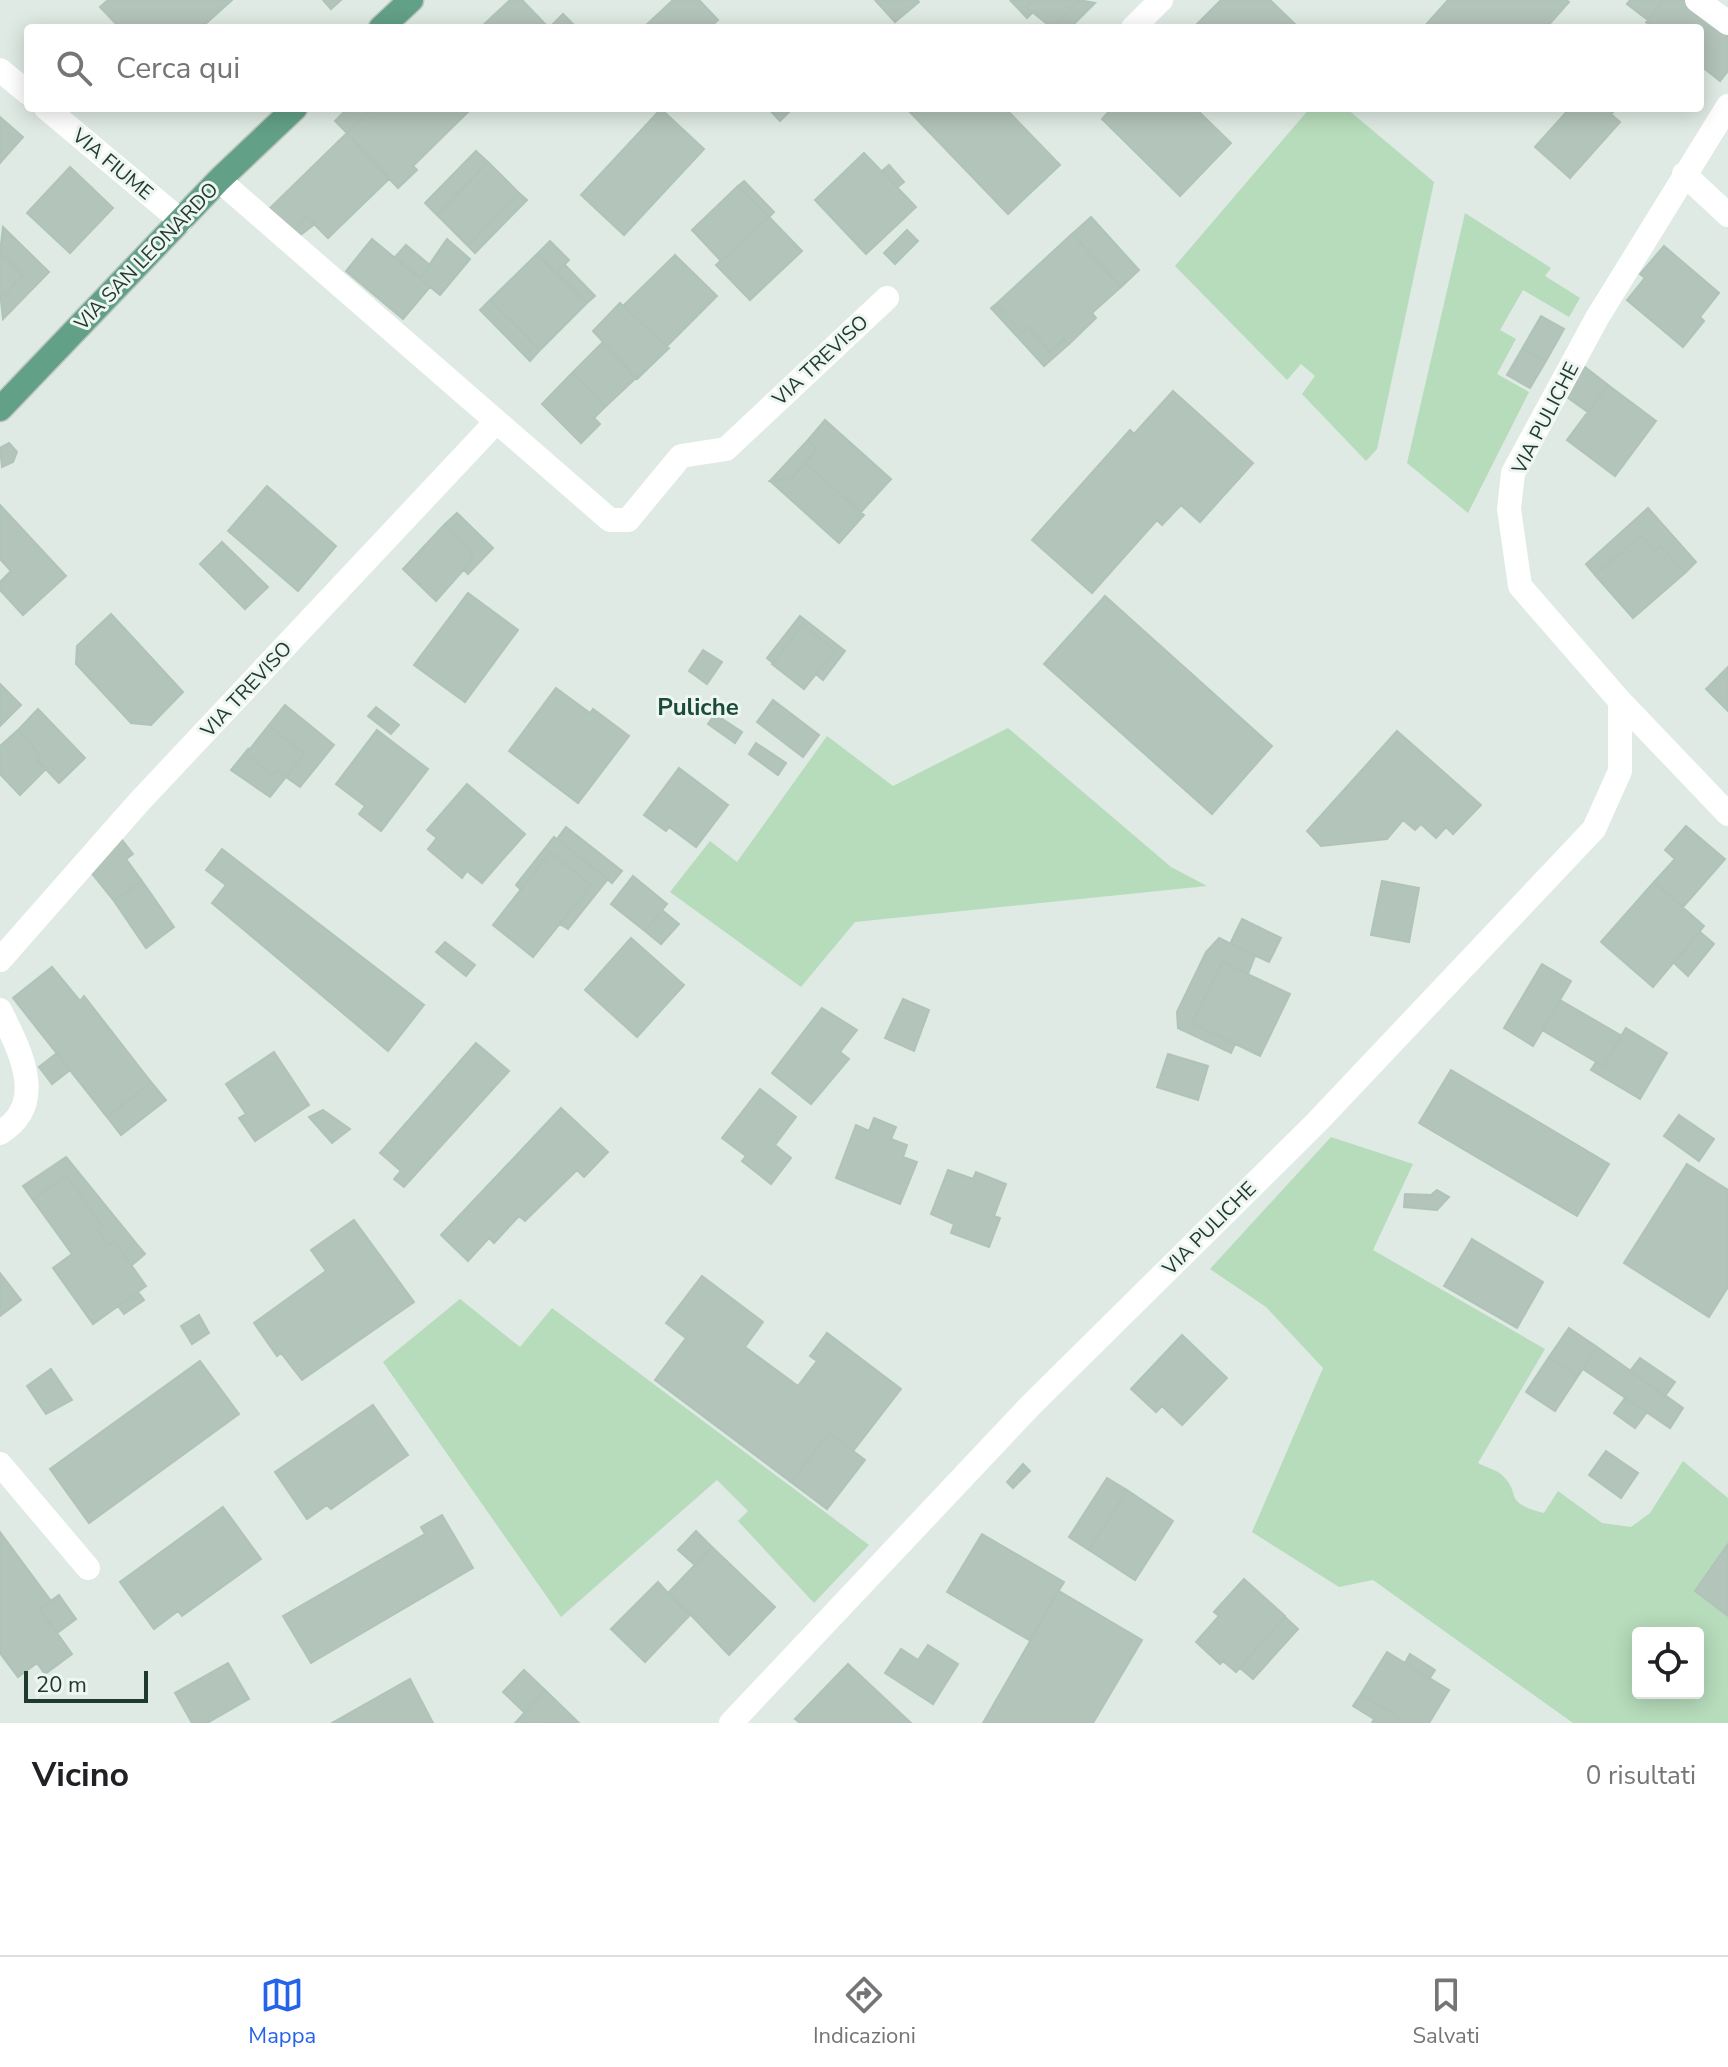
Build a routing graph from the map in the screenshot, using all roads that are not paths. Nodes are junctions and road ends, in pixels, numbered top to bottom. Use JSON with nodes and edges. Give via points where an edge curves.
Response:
{"nodes":[{"id":1,"x":411,"y":0,"type":"edge"},
{"id":2,"x":1161,"y":0,"type":"edge"},
{"id":3,"x":1697,"y":0,"type":"edge"},
{"id":4,"x":1728,"y":23,"type":"edge"},
{"id":5,"x":385,"y":24,"type":"edge"},
{"id":6,"x":1137,"y":24,"type":"edge"},
{"id":7,"x":0,"y":70,"type":"edge"},
{"id":8,"x":24,"y":90,"type":"edge"},
{"id":9,"x":1728,"y":106,"type":"edge"},
{"id":10,"x":51,"y":112,"type":"edge"},
{"id":11,"x":291,"y":112,"type":"edge"},
{"id":12,"x":1684,"y":174,"type":"junction"},
{"id":13,"x":219,"y":180,"type":"junction"},
{"id":14,"x":1728,"y":215,"type":"edge"},
{"id":15,"x":181,"y":221,"type":"junction"},
{"id":16,"x":887,"y":298,"type":"dead end"},
{"id":17,"x":0,"y":409,"type":"edge"},
{"id":18,"x":496,"y":422,"type":"junction"},
{"id":19,"x":1620,"y":701,"type":"junction"},
{"id":20,"x":1728,"y":814,"type":"edge"},
{"id":21,"x":0,"y":960,"type":"edge"},
{"id":22,"x":0,"y":1010,"type":"edge"},
{"id":23,"x":0,"y":1133,"type":"edge"},
{"id":24,"x":0,"y":1464,"type":"edge"},
{"id":25,"x":88,"y":1568,"type":"dead end"},
{"id":26,"x":731,"y":1723,"type":"edge"}],
"edges":[{"from":1,"to":5,"type":"main road"},
{"from":2,"to":6,"type":"street"},
{"from":3,"to":4,"type":"street"},
{"from":7,"to":8,"type":"street"},
{"from":9,"to":12,"type":"street","name":"VIA PULICHE"},
{"from":10,"to":15,"type":"street","name":"VIA FIUME"},
{"from":11,"to":13,"type":"main road","name":"VIA SAN LEONARDO"},
{"from":12,"to":14,"type":"street"},
{"from":12,"to":19,"type":"street","name":"VIA PULICHE","via":[[1597,318],[1513,473],[1509,509],[1520,586]]},
{"from":13,"to":15,"type":"main road","name":"VIA SAN LEONARDO"},
{"from":13,"to":18,"type":"street","name":"VIA TREVISO"},
{"from":15,"to":17,"type":"main road","name":"VIA SAN LEONARDO"},
{"from":16,"to":18,"type":"street","name":"VIA TREVISO","via":[[726,449],[681,456],[628,520],[610,520]]},
{"from":18,"to":21,"type":"street","name":"VIA TREVISO","via":[[139,802]]},
{"from":19,"to":20,"type":"street","name":"VIA PULICHE"},
{"from":19,"to":26,"type":"street","name":"VIA PULICHE","via":[[1620,771],[1594,829],[1316,1123],[1030,1406]]},
{"from":22,"to":23,"type":"street","via":[[25,1061],[28,1096],[11,1127]]},
{"from":24,"to":25,"type":"street"}]}
